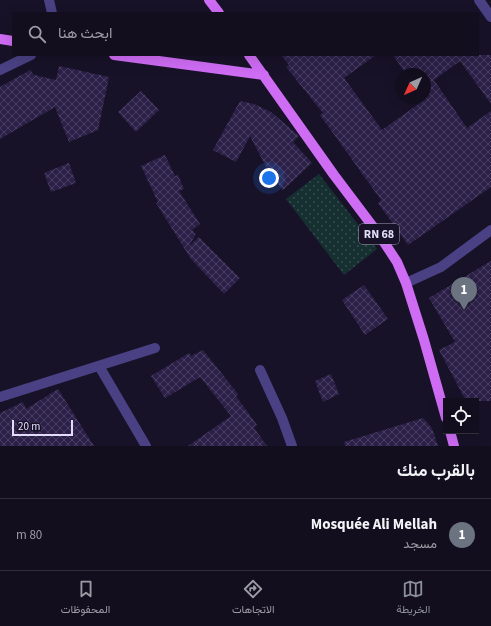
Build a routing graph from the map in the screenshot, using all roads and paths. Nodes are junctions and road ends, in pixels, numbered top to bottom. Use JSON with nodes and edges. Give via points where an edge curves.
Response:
{"nodes":[{"id":1,"x":49,"y":0,"type":"edge"},
{"id":2,"x":479,"y":0,"type":"edge"},
{"id":3,"x":212,"y":1,"type":"edge"},
{"id":4,"x":52,"y":12,"type":"edge"},
{"id":5,"x":218,"y":12,"type":"edge"},
{"id":6,"x":491,"y":17,"type":"edge"},
{"id":7,"x":0,"y":39,"type":"edge"},
{"id":8,"x":12,"y":41,"type":"edge"},
{"id":9,"x":29,"y":56,"type":"edge"},
{"id":10,"x":122,"y":56,"type":"edge"},
{"id":11,"x":250,"y":56,"type":"edge"},
{"id":12,"x":0,"y":70,"type":"edge"},
{"id":13,"x":264,"y":75,"type":"junction"},
{"id":14,"x":491,"y":230,"type":"edge"},
{"id":15,"x":406,"y":283,"type":"junction"},
{"id":16,"x":155,"y":348,"type":"dead end"},
{"id":17,"x":99,"y":366,"type":"junction"},
{"id":18,"x":260,"y":370,"type":"dead end"},
{"id":19,"x":0,"y":397,"type":"edge"},
{"id":20,"x":443,"y":408,"type":"edge"},
{"id":21,"x":451,"y":434,"type":"edge"},
{"id":22,"x":146,"y":446,"type":"edge"},
{"id":23,"x":292,"y":446,"type":"edge"},
{"id":24,"x":454,"y":446,"type":"edge"}],
"edges":[{"from":1,"to":4,"type":"street"},
{"from":2,"to":6,"type":"street"},
{"from":3,"to":5,"type":"main road"},
{"from":7,"to":8,"type":"main road"},
{"from":9,"to":12,"type":"street"},
{"from":10,"to":13,"type":"main road"},
{"from":11,"to":13,"type":"main road"},
{"from":13,"to":15,"type":"main road","number":"RN 68","via":[[380,236],[397,262]]},
{"from":14,"to":15,"type":"street","via":[[441,267]]},
{"from":15,"to":20,"type":"main road","number":"RN 68"},
{"from":16,"to":17,"type":"street"},
{"from":17,"to":19,"type":"street"},
{"from":17,"to":22,"type":"street"},
{"from":18,"to":23,"type":"street"},
{"from":21,"to":24,"type":"main road"}]}
